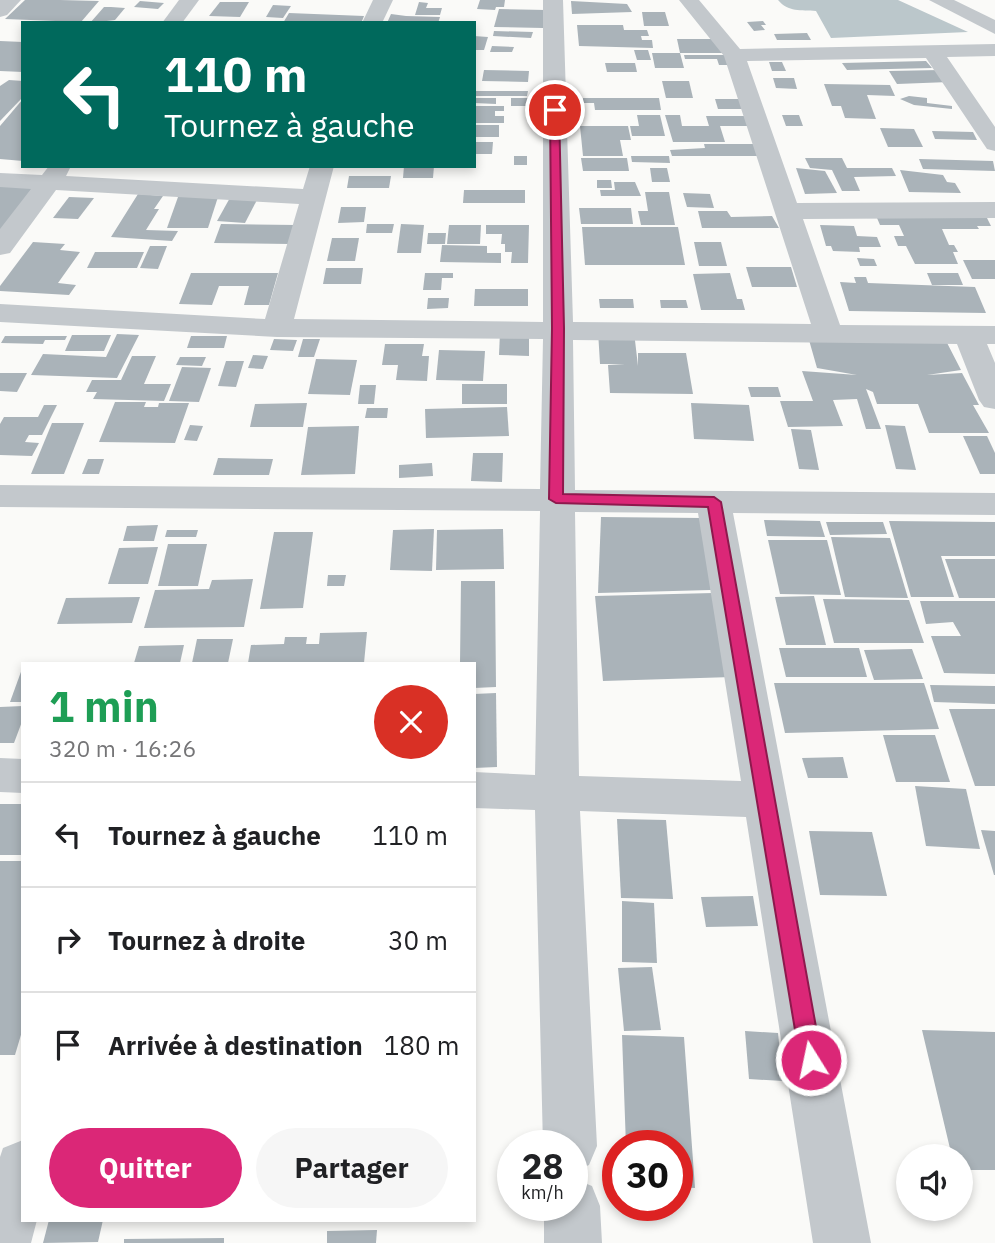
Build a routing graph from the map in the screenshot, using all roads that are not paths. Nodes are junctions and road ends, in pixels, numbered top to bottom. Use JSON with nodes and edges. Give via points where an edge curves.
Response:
{"nodes":[{"id":1,"x":11,"y":0,"type":"edge"},
{"id":2,"x":189,"y":0,"type":"edge"},
{"id":3,"x":383,"y":0,"type":"edge"},
{"id":4,"x":553,"y":0,"type":"edge"},
{"id":5,"x":689,"y":0,"type":"edge"},
{"id":6,"x":939,"y":0,"type":"edge"},
{"id":7,"x":0,"y":11,"type":"edge"},
{"id":8,"x":173,"y":21,"type":"edge"},
{"id":9,"x":373,"y":21,"type":"edge"},
{"id":10,"x":995,"y":28,"type":"edge"},
{"id":11,"x":995,"y":50,"type":"edge"},
{"id":12,"x":933,"y":52,"type":"junction"},
{"id":13,"x":734,"y":55,"type":"junction"},
{"id":14,"x":995,"y":144,"type":"edge"},
{"id":15,"x":322,"y":168,"type":"edge"},
{"id":16,"x":55,"y":174,"type":"edge"},
{"id":17,"x":0,"y":180,"type":"edge"},
{"id":18,"x":315,"y":197,"type":"junction"},
{"id":19,"x":995,"y":210,"type":"edge"},
{"id":20,"x":787,"y":211,"type":"junction"},
{"id":21,"x":0,"y":247,"type":"edge"},
{"id":22,"x":0,"y":313,"type":"edge"},
{"id":23,"x":277,"y":328,"type":"junction"},
{"id":24,"x":558,"y":328,"type":"junction"},
{"id":25,"x":828,"y":332,"type":"junction"},
{"id":26,"x":981,"y":335,"type":"edge"},
{"id":27,"x":995,"y":400,"type":"edge"},
{"id":28,"x":0,"y":496,"type":"edge"},
{"id":29,"x":556,"y":499,"type":"junction"},
{"id":30,"x":714,"y":502,"type":"junction"},
{"id":31,"x":995,"y":505,"type":"edge"},
{"id":32,"x":0,"y":775,"type":"edge"},
{"id":33,"x":21,"y":776,"type":"edge"},
{"id":34,"x":476,"y":790,"type":"edge"},
{"id":35,"x":557,"y":792,"type":"junction"},
{"id":36,"x":766,"y":800,"type":"junction"},
{"id":37,"x":569,"y":1130,"type":"edge"},
{"id":38,"x":21,"y":1175,"type":"edge"},
{"id":39,"x":572,"y":1221,"type":"edge"},
{"id":40,"x":2,"y":1243,"type":"edge"},
{"id":41,"x":573,"y":1243,"type":"edge"},
{"id":42,"x":842,"y":1243,"type":"edge"}],
"edges":[{"from":1,"to":7,"type":"street"},
{"from":2,"to":8,"type":"street"},
{"from":3,"to":9,"type":"street"},
{"from":4,"to":24,"type":"street"},
{"from":5,"to":13,"type":"street"},
{"from":6,"to":10,"type":"street"},
{"from":11,"to":12,"type":"street"},
{"from":12,"to":13,"type":"street"},
{"from":12,"to":14,"type":"street"},
{"from":13,"to":20,"type":"street"},
{"from":15,"to":18,"type":"street"},
{"from":16,"to":17,"type":"street"},
{"from":16,"to":18,"type":"street"},
{"from":16,"to":21,"type":"street"},
{"from":18,"to":23,"type":"street"},
{"from":19,"to":20,"type":"street"},
{"from":20,"to":25,"type":"street"},
{"from":22,"to":23,"type":"street"},
{"from":23,"to":24,"type":"street"},
{"from":24,"to":25,"type":"street"},
{"from":24,"to":29,"type":"street"},
{"from":25,"to":26,"type":"street"},
{"from":26,"to":27,"type":"street"},
{"from":28,"to":29,"type":"street"},
{"from":29,"to":30,"type":"street"},
{"from":29,"to":35,"type":"street"},
{"from":30,"to":31,"type":"street"},
{"from":30,"to":36,"type":"street"},
{"from":32,"to":33,"type":"street"},
{"from":34,"to":35,"type":"street"},
{"from":35,"to":36,"type":"street"},
{"from":35,"to":37,"type":"street"},
{"from":36,"to":42,"type":"street"},
{"from":38,"to":40,"type":"street"},
{"from":39,"to":41,"type":"street"}]}
